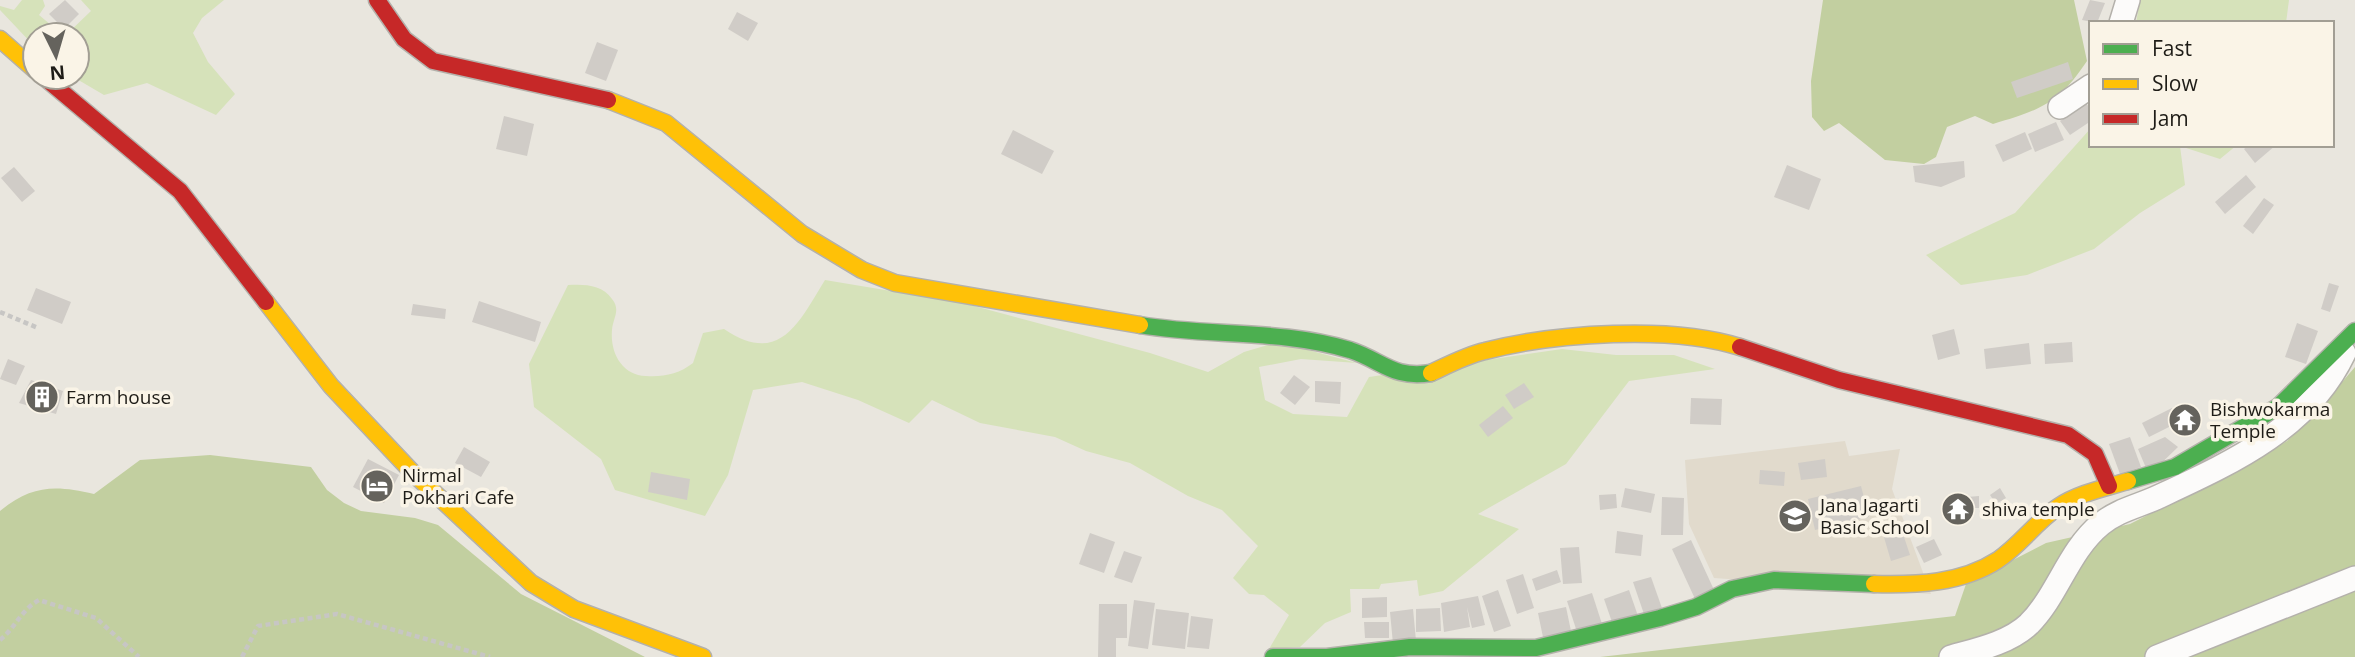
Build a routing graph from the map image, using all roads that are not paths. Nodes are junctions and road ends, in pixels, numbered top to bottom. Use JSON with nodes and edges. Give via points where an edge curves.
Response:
{"nodes":[{"id":1,"x":377,"y":0,"type":"edge"},
{"id":2,"x":2128,"y":0,"type":"edge"},
{"id":3,"x":2122,"y":21,"type":"edge"},
{"id":4,"x":0,"y":39,"type":"edge"},
{"id":5,"x":21,"y":58,"type":"edge"},
{"id":6,"x":2089,"y":87,"type":"edge"},
{"id":7,"x":61,"y":91,"type":"edge"},
{"id":8,"x":2060,"y":107,"type":"dead end"},
{"id":9,"x":2354,"y":333,"type":"edge"},
{"id":10,"x":2109,"y":486,"type":"junction"},
{"id":11,"x":2355,"y":578,"type":"edge"},
{"id":12,"x":703,"y":657,"type":"edge"},
{"id":13,"x":1273,"y":657,"type":"edge"},
{"id":14,"x":1951,"y":657,"type":"edge"},
{"id":15,"x":2157,"y":657,"type":"edge"}],
"edges":[{"from":1,"to":10,"type":"main road","via":[[411,46],[427,58],[461,70],[579,93],[666,123],[817,245],[895,283],[1153,327],[1301,338],[1352,351],[1406,376],[1430,373],[1483,351],[1538,341],[1631,333],[1721,341],[1839,380],[2068,435],[2095,454]]},
{"from":2,"to":3,"type":"street"},
{"from":4,"to":5,"type":"main road"},
{"from":6,"to":8,"type":"street"},
{"from":7,"to":12,"type":"main road","via":[[180,191],[331,386],[413,473],[531,583],[573,609]]},
{"from":9,"to":10,"type":"main road","via":[[2278,407],[2252,424],[2175,467]]},
{"from":9,"to":14,"type":"street","via":[[2316,398],[2285,429],[2190,482],[2101,524],[2071,557],[2027,626],[2000,641]]},
{"from":10,"to":13,"type":"main road","via":[[2058,507],[1998,560],[1938,584],[1774,580],[1732,589],[1660,618],[1536,648],[1410,648],[1328,657]]},
{"from":11,"to":15,"type":"street"}]}
